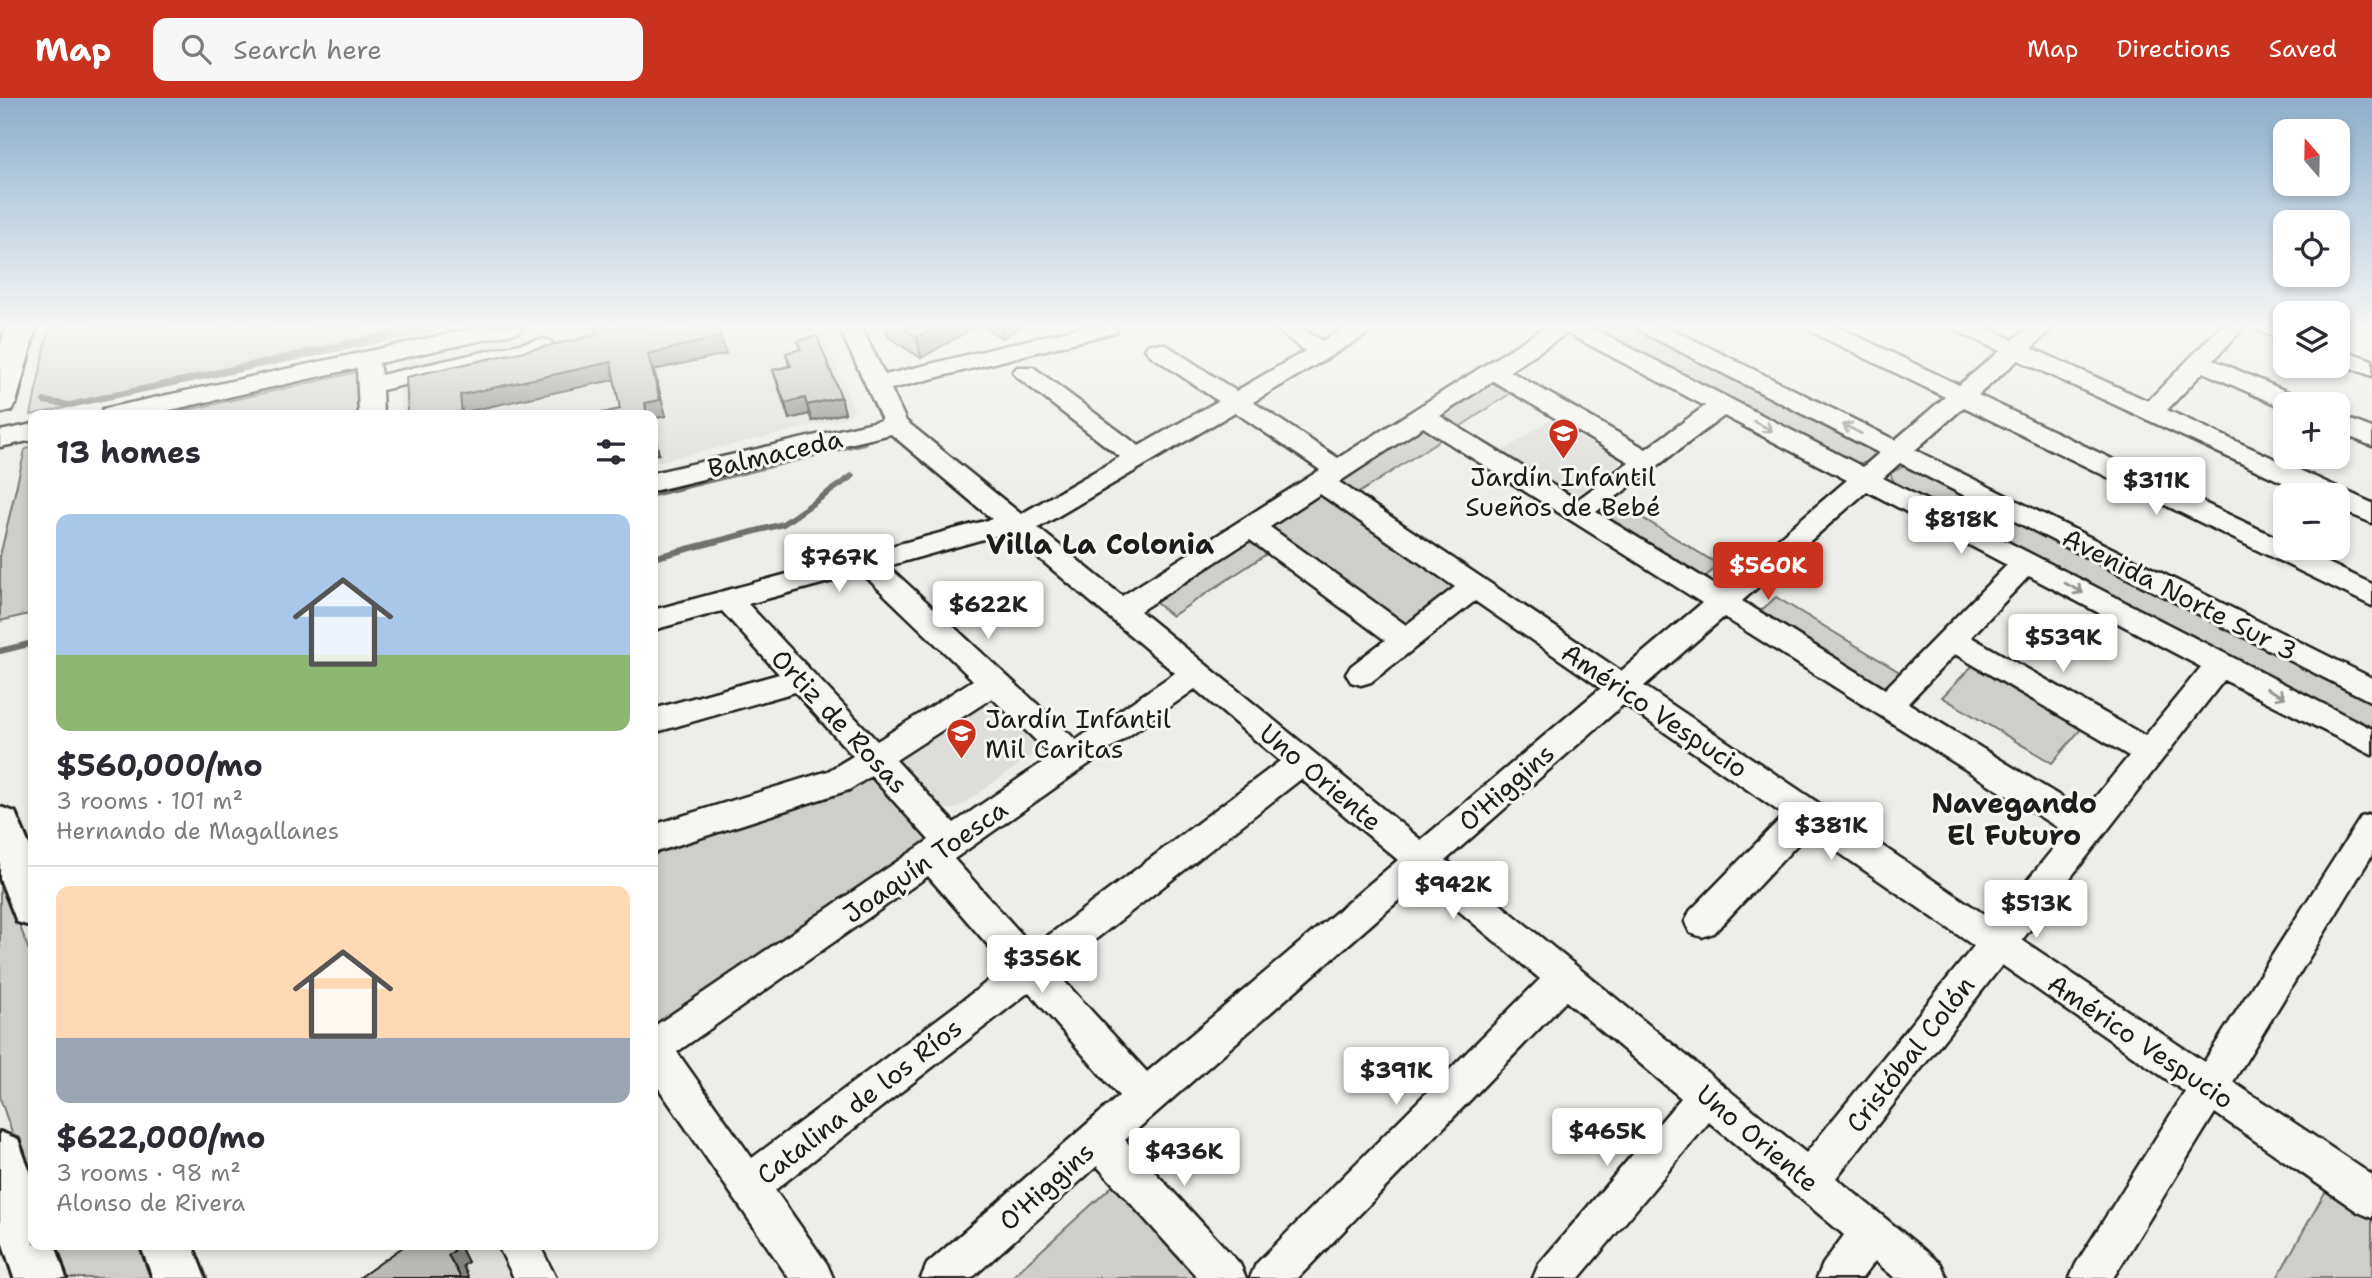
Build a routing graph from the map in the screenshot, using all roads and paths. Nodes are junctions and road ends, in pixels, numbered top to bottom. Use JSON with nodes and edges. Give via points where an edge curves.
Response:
{"nodes":[{"id":1,"x":6,"y":382,"type":"edge"},
{"id":2,"x":260,"y":382,"type":"edge"},
{"id":3,"x":383,"y":382,"type":"edge"},
{"id":4,"x":883,"y":382,"type":"edge"},
{"id":5,"x":1038,"y":382,"type":"edge"},
{"id":6,"x":1207,"y":382,"type":"edge"},
{"id":7,"x":1269,"y":382,"type":"edge"},
{"id":8,"x":1476,"y":382,"type":"edge"},
{"id":9,"x":1512,"y":382,"type":"edge"},
{"id":10,"x":1678,"y":382,"type":"edge"},
{"id":11,"x":1759,"y":382,"type":"edge"},
{"id":12,"x":1933,"y":382,"type":"edge"},
{"id":13,"x":1977,"y":382,"type":"edge"},
{"id":14,"x":2086,"y":382,"type":"edge"},
{"id":15,"x":2180,"y":382,"type":"edge"},
{"id":16,"x":2245,"y":382,"type":"edge"},
{"id":17,"x":876,"y":384,"type":"joint"},
{"id":18,"x":370,"y":385,"type":"joint"},
{"id":19,"x":2273,"y":394,"type":"edge"},
{"id":20,"x":1961,"y":396,"type":"junction"},
{"id":21,"x":1236,"y":401,"type":"junction"},
{"id":22,"x":0,"y":403,"type":"edge"},
{"id":23,"x":1722,"y":405,"type":"junction"},
{"id":24,"x":134,"y":410,"type":"edge"},
{"id":25,"x":372,"y":410,"type":"edge"},
{"id":26,"x":2151,"y":412,"type":"junction"},
{"id":27,"x":1422,"y":416,"type":"junction"},
{"id":28,"x":896,"y":425,"type":"junction"},
{"id":29,"x":2350,"y":428,"type":"edge"},
{"id":30,"x":28,"y":433,"type":"edge"},
{"id":31,"x":2372,"y":438,"type":"edge"},
{"id":32,"x":0,"y":439,"type":"edge"},
{"id":33,"x":1896,"y":451,"type":"junction"},
{"id":34,"x":1138,"y":458,"type":"junction"},
{"id":35,"x":1647,"y":461,"type":"junction"},
{"id":36,"x":1329,"y":476,"type":"junction"},
{"id":37,"x":1863,"y":478,"type":"junction"},
{"id":38,"x":658,"y":481,"type":"edge"},
{"id":39,"x":2306,"y":483,"type":"edge"},
{"id":40,"x":2350,"y":504,"type":"edge"},
{"id":41,"x":1577,"y":513,"type":"junction"},
{"id":42,"x":2372,"y":514,"type":"edge"},
{"id":43,"x":1017,"y":524,"type":"junction"},
{"id":44,"x":1251,"y":527,"type":"junction"},
{"id":45,"x":867,"y":562,"type":"junction"},
{"id":46,"x":2025,"y":563,"type":"junction"},
{"id":47,"x":1475,"y":587,"type":"junction"},
{"id":48,"x":2372,"y":596,"type":"edge"},
{"id":49,"x":727,"y":599,"type":"junction"},
{"id":50,"x":1721,"y":602,"type":"junction"},
{"id":51,"x":1121,"y":610,"type":"junction"},
{"id":52,"x":658,"y":619,"type":"edge"},
{"id":53,"x":1952,"y":639,"type":"junction"},
{"id":54,"x":1406,"y":640,"type":"junction"},
{"id":55,"x":2220,"y":664,"type":"junction"},
{"id":56,"x":1196,"y":673,"type":"junction"},
{"id":57,"x":1361,"y":674,"type":"dead end"},
{"id":58,"x":801,"y":679,"type":"junction"},
{"id":59,"x":994,"y":682,"type":"junction"},
{"id":60,"x":1621,"y":687,"type":"junction"},
{"id":61,"x":2372,"y":691,"type":"edge"},
{"id":62,"x":1888,"y":705,"type":"junction"},
{"id":63,"x":658,"y":720,"type":"edge"},
{"id":64,"x":2372,"y":743,"type":"edge"},
{"id":65,"x":2149,"y":754,"type":"junction"},
{"id":66,"x":875,"y":758,"type":"junction"},
{"id":67,"x":1074,"y":758,"type":"junction"},
{"id":68,"x":1302,"y":761,"type":"junction"},
{"id":69,"x":1807,"y":813,"type":"junction"},
{"id":70,"x":0,"y":824,"type":"edge"},
{"id":71,"x":2372,"y":827,"type":"edge"},
{"id":72,"x":2088,"y":830,"type":"junction"},
{"id":73,"x":658,"y":837,"type":"edge"},
{"id":74,"x":942,"y":849,"type":"junction"},
{"id":75,"x":1422,"y":860,"type":"junction"},
{"id":76,"x":28,"y":895,"type":"edge"},
{"id":77,"x":1702,"y":922,"type":"dead end"},
{"id":78,"x":1998,"y":944,"type":"junction"},
{"id":79,"x":1031,"y":969,"type":"junction"},
{"id":80,"x":1565,"y":978,"type":"junction"},
{"id":81,"x":658,"y":1046,"type":"edge"},
{"id":82,"x":658,"y":1056,"type":"edge"},
{"id":83,"x":2209,"y":1087,"type":"junction"},
{"id":84,"x":1707,"y":1096,"type":"junction"},
{"id":85,"x":1145,"y":1098,"type":"junction"},
{"id":86,"x":1098,"y":1139,"type":"junction"},
{"id":87,"x":0,"y":1157,"type":"edge"},
{"id":88,"x":1809,"y":1181,"type":"junction"},
{"id":89,"x":748,"y":1186,"type":"junction"},
{"id":90,"x":2372,"y":1198,"type":"edge"},
{"id":91,"x":1871,"y":1232,"type":"junction"},
{"id":92,"x":28,"y":1242,"type":"edge"},
{"id":93,"x":31,"y":1250,"type":"edge"},
{"id":94,"x":168,"y":1250,"type":"edge"},
{"id":95,"x":520,"y":1250,"type":"edge"},
{"id":96,"x":40,"y":1278,"type":"edge"},
{"id":97,"x":179,"y":1278,"type":"edge"},
{"id":98,"x":536,"y":1278,"type":"edge"},
{"id":99,"x":813,"y":1278,"type":"edge"},
{"id":100,"x":941,"y":1278,"type":"edge"},
{"id":101,"x":1226,"y":1278,"type":"edge"},
{"id":102,"x":1270,"y":1278,"type":"edge"},
{"id":103,"x":1553,"y":1278,"type":"edge"},
{"id":104,"x":1837,"y":1278,"type":"edge"},
{"id":105,"x":1927,"y":1278,"type":"edge"},
{"id":106,"x":2090,"y":1278,"type":"edge"}],
"edges":[{"from":1,"to":22,"type":"main road"},
{"from":2,"to":24,"type":"street"},
{"from":3,"to":18,"type":"street"},
{"from":4,"to":17,"type":"street"},
{"from":5,"to":34,"type":"street"},
{"from":6,"to":21,"type":"street","name":"Américo Vespucio"},
{"from":7,"to":21,"type":"street"},
{"from":8,"to":27,"type":"street"},
{"from":9,"to":35,"type":"street"},
{"from":10,"to":23,"type":"street","name":"Avenida Norte Sur 3"},
{"from":33,"to":11,"type":"street","name":"Avenida Norte Sur 3","one_way":true},
{"from":12,"to":20,"type":"street"},
{"from":13,"to":20,"type":"street","name":"O'Higgins"},
{"from":14,"to":26,"type":"street"},
{"from":15,"to":26,"type":"street"},
{"from":16,"to":19,"type":"street"},
{"from":17,"to":28,"type":"street","name":"Uno Oriente"},
{"from":18,"to":25,"type":"street"},
{"from":20,"to":33,"type":"street","name":"O'Higgins"},
{"from":20,"to":48,"type":"street"},
{"from":21,"to":34,"type":"street"},
{"from":21,"to":36,"type":"street","name":"Américo Vespucio"},
{"from":23,"to":35,"type":"street"},
{"from":23,"to":37,"type":"street","name":"Avenida Norte Sur 3","one_way":true},
{"from":26,"to":39,"type":"street"},
{"from":27,"to":36,"type":"street"},
{"from":27,"to":41,"type":"street"},
{"from":28,"to":38,"type":"street","name":"Balmaceda"},
{"from":28,"to":43,"type":"street","name":"Uno Oriente"},
{"from":29,"to":31,"type":"street"},
{"from":30,"to":32,"type":"street"},
{"from":33,"to":37,"type":"street","name":"O'Higgins"},
{"from":33,"to":61,"type":"street","name":"Avenida Norte Sur 3"},
{"from":34,"to":43,"type":"street"},
{"from":35,"to":41,"type":"street"},
{"from":36,"to":44,"type":"street"},
{"from":36,"to":47,"type":"street","name":"Américo Vespucio"},
{"from":37,"to":46,"type":"street","name":"Avenida Norte Sur 3"},
{"from":37,"to":50,"type":"street","name":"O'Higgins"},
{"from":40,"to":42,"type":"street"},
{"from":41,"to":50,"type":"street"},
{"from":43,"to":45,"type":"street"},
{"from":43,"to":51,"type":"street","name":"Uno Oriente"},
{"from":44,"to":51,"type":"street"},
{"from":44,"to":54,"type":"street"},
{"from":45,"to":49,"type":"street"},
{"from":45,"to":59,"type":"street"},
{"from":46,"to":53,"type":"street"},
{"from":46,"to":55,"type":"street","name":"Avenida Norte Sur 3","one_way":true},
{"from":47,"to":54,"type":"street"},
{"from":47,"to":60,"type":"street","name":"Américo Vespucio"},
{"from":49,"to":52,"type":"street"},
{"from":49,"to":58,"type":"street","name":"Ortiz de Rosas"},
{"from":50,"to":60,"type":"street","name":"O'Higgins"},
{"from":50,"to":62,"type":"street"},
{"from":51,"to":56,"type":"street","name":"Uno Oriente"},
{"from":53,"to":62,"type":"street"},
{"from":53,"to":65,"type":"street"},
{"from":54,"to":57,"type":"street"},
{"from":55,"to":64,"type":"street","name":"Avenida Norte Sur 3","one_way":true},
{"from":55,"to":65,"type":"street","name":"Cristóbal Colón"},
{"from":56,"to":67,"type":"street","name":"Joaquín Toesca"},
{"from":56,"to":68,"type":"street","name":"Uno Oriente"},
{"from":58,"to":63,"type":"street"},
{"from":58,"to":66,"type":"street","name":"Ortiz de Rosas"},
{"from":59,"to":66,"type":"street"},
{"from":59,"to":67,"type":"street"},
{"from":60,"to":69,"type":"street","name":"Américo Vespucio"},
{"from":60,"to":75,"type":"street","name":"O'Higgins"},
{"from":62,"to":72,"type":"street"},
{"from":65,"to":72,"type":"street","name":"Cristóbal Colón"},
{"from":66,"to":73,"type":"street","via":[[829,785]]},
{"from":66,"to":74,"type":"street","name":"Ortiz de Rosas"},
{"from":67,"to":74,"type":"street","name":"Joaquín Toesca"},
{"from":68,"to":75,"type":"street","name":"Uno Oriente"},
{"from":68,"to":79,"type":"street","name":"Catalina de los Ríos"},
{"from":69,"to":77,"type":"street"},
{"from":69,"to":78,"type":"street","name":"Américo Vespucio"},
{"from":70,"to":76,"type":"main road"},
{"from":71,"to":83,"type":"street"},
{"from":72,"to":78,"type":"street","name":"Cristóbal Colón"},
{"from":74,"to":79,"type":"street","name":"Ortiz de Rosas"},
{"from":74,"to":81,"type":"street","name":"Joaquín Toesca"},
{"from":75,"to":80,"type":"street","name":"Uno Oriente"},
{"from":75,"to":85,"type":"street","name":"O'Higgins"},
{"from":78,"to":83,"type":"street","name":"Américo Vespucio"},
{"from":78,"to":88,"type":"street","name":"Cristóbal Colón"},
{"from":79,"to":85,"type":"street","name":"Ortiz de Rosas"},
{"from":79,"to":89,"type":"street","name":"Catalina de los Ríos"},
{"from":80,"to":84,"type":"street","name":"Uno Oriente"},
{"from":80,"to":102,"type":"street"},
{"from":82,"to":89,"type":"street"},
{"from":83,"to":90,"type":"street","name":"Américo Vespucio"},
{"from":83,"to":106,"type":"street"},
{"from":84,"to":88,"type":"street","name":"Uno Oriente"},
{"from":84,"to":103,"type":"street"},
{"from":85,"to":86,"type":"street","name":"O'Higgins"},
{"from":86,"to":100,"type":"street","name":"O'Higgins"},
{"from":86,"to":101,"type":"street"},
{"from":87,"to":92,"type":"main road"},
{"from":88,"to":91,"type":"street","name":"Uno Oriente"},
{"from":89,"to":99,"type":"street"},
{"from":91,"to":104,"type":"street"},
{"from":91,"to":105,"type":"street","name":"Uno Oriente"},
{"from":93,"to":96,"type":"main road"},
{"from":94,"to":97,"type":"main road"},
{"from":95,"to":98,"type":"street"}]}
